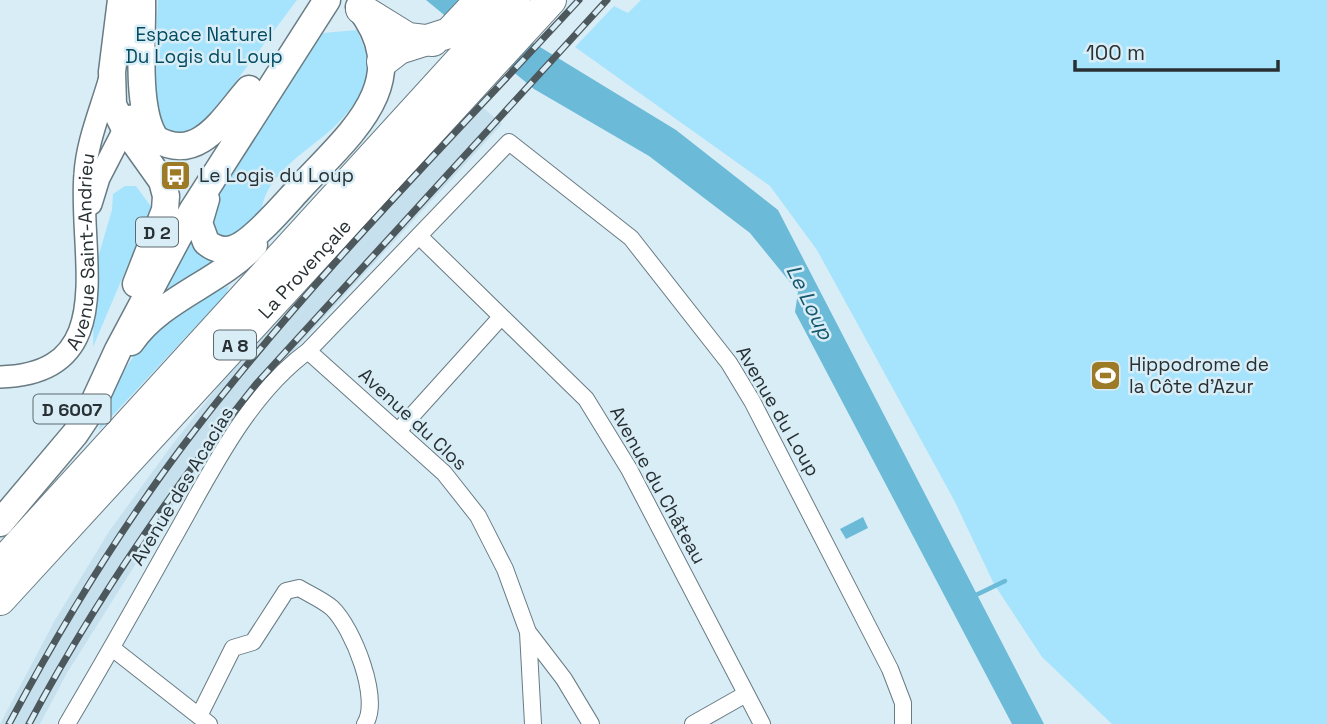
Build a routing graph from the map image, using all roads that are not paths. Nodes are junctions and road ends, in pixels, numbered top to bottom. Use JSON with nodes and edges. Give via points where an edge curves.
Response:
{"nodes":[{"id":1,"x":121,"y":0,"type":"edge"},
{"id":2,"x":142,"y":0,"type":"edge"},
{"id":3,"x":315,"y":0,"type":"edge"},
{"id":4,"x":327,"y":0,"type":"edge"},
{"id":5,"x":480,"y":0,"type":"edge"},
{"id":6,"x":515,"y":0,"type":"edge"},
{"id":7,"x":551,"y":0,"type":"edge"},
{"id":8,"x":357,"y":4,"type":"edge"},
{"id":9,"x":443,"y":35,"type":"junction"},
{"id":10,"x":382,"y":62,"type":"junction"},
{"id":11,"x":112,"y":72,"type":"junction"},
{"id":12,"x":459,"y":82,"type":"junction"},
{"id":13,"x":249,"y":89,"type":"junction"},
{"id":14,"x":143,"y":92,"type":"junction"},
{"id":15,"x":125,"y":129,"type":"junction"},
{"id":16,"x":91,"y":140,"type":"junction"},
{"id":17,"x":509,"y":142,"type":"joint"},
{"id":18,"x":152,"y":150,"type":"junction"},
{"id":19,"x":108,"y":161,"type":"junction"},
{"id":20,"x":212,"y":183,"type":"junction"},
{"id":21,"x":293,"y":195,"type":"junction"},
{"id":22,"x":87,"y":220,"type":"junction"},
{"id":23,"x":419,"y":236,"type":"junction"},
{"id":24,"x":128,"y":304,"type":"junction"},
{"id":25,"x":501,"y":317,"type":"junction"},
{"id":26,"x":308,"y":351,"type":"junction"},
{"id":27,"x":0,"y":377,"type":"edge"},
{"id":28,"x":106,"y":382,"type":"junction"},
{"id":29,"x":399,"y":430,"type":"junction"},
{"id":30,"x":0,"y":505,"type":"edge"},
{"id":31,"x":0,"y":523,"type":"edge"},
{"id":32,"x":0,"y":565,"type":"edge"},
{"id":33,"x":0,"y":600,"type":"edge"},
{"id":34,"x":528,"y":632,"type":"junction"},
{"id":35,"x":112,"y":648,"type":"junction"},
{"id":36,"x":746,"y":694,"type":"junction"},
{"id":37,"x":204,"y":720,"type":"edge"},
{"id":38,"x":67,"y":724,"type":"edge"},
{"id":39,"x":365,"y":724,"type":"edge"},
{"id":40,"x":533,"y":724,"type":"edge"},
{"id":41,"x":591,"y":724,"type":"edge"},
{"id":42,"x":693,"y":724,"type":"edge"},
{"id":43,"x":762,"y":724,"type":"edge"},
{"id":44,"x":903,"y":724,"type":"edge"}],
"edges":[{"from":1,"to":11,"type":"main road","number":"D 2"},
{"from":2,"to":14,"type":"main road","number":"D 2"},
{"from":3,"to":13,"type":"main road","number":"D 6007"},
{"from":4,"to":20,"type":"main road","number":"D 6007"},
{"from":5,"to":9,"type":"highway"},
{"from":6,"to":12,"type":"highway","name":"La Provençale","number":"A 8"},
{"from":7,"to":12,"type":"highway","name":"La Provençale","number":"A 8"},
{"from":8,"to":9,"type":"highway","via":[[408,38]]},
{"from":8,"to":10,"type":"main road","via":[[378,40]]},
{"from":9,"to":10,"type":"highway","via":[[399,49]]},
{"from":10,"to":21,"type":"main road","via":[[369,111]]},
{"from":11,"to":15,"type":"main road","number":"D 2","via":[[113,106]]},
{"from":11,"to":16,"type":"street","name":"Avenue Saint-Andrieu","number":"D 2"},
{"from":12,"to":32,"type":"highway","name":"La Provençale","number":"A 8"},
{"from":12,"to":33,"type":"highway","name":"La Provençale","number":"A 8"},
{"from":13,"to":18,"type":"main road","via":[[202,141],[184,148]]},
{"from":13,"to":24,"type":"main road","number":"D 6007","via":[[191,182]]},
{"from":14,"to":15,"type":"street","number":"D 2"},
{"from":14,"to":18,"type":"main road","number":"D 2"},
{"from":15,"to":16,"type":"street","via":[[107,130]]},
{"from":15,"to":18,"type":"main road","number":"D 2"},
{"from":15,"to":19,"type":"street","number":"D 2"},
{"from":16,"to":19,"type":"street"},
{"from":16,"to":22,"type":"street","name":"Avenue Saint-Andrieu","number":"D 2","via":[[84,189]]},
{"from":17,"to":23,"type":"street","name":"Avenue des Acacias"},
{"from":17,"to":44,"type":"street","name":"Avenue du Loup","via":[[631,238],[729,363],[890,669],[903,703]]},
{"from":18,"to":19,"type":"street"},
{"from":18,"to":24,"type":"main road","number":"D 2","via":[[165,189],[165,210]]},
{"from":19,"to":22,"type":"street","number":"D 2"},
{"from":20,"to":21,"type":"main road","via":[[200,214],[200,230],[206,242],[223,250],[244,243]]},
{"from":20,"to":28,"type":"main road","number":"D 6007","via":[[158,274]]},
{"from":21,"to":28,"type":"main road","via":[[282,215],[250,250],[136,334]]},
{"from":22,"to":27,"type":"street","name":"Avenue Saint-Andrieu","number":"D 2","via":[[84,312],[73,346],[44,372]]},
{"from":23,"to":25,"type":"street","name":"Avenue du Château"},
{"from":23,"to":26,"type":"street","name":"Avenue des Acacias"},
{"from":24,"to":30,"type":"main road","number":"D 6007","via":[[65,421]]},
{"from":25,"to":29,"type":"street"},
{"from":25,"to":36,"type":"street","name":"Avenue du Château","via":[[586,399],[629,469]]},
{"from":26,"to":29,"type":"street","name":"Avenue du Clos"},
{"from":26,"to":35,"type":"street","name":"Avenue des Acacias","via":[[282,374],[228,443]]},
{"from":28,"to":31,"type":"main road","number":"D 6007","via":[[75,434]]},
{"from":29,"to":34,"type":"street","name":"Avenue du Clos","via":[[444,473],[478,516],[505,569]]},
{"from":34,"to":40,"type":"street","name":"Avenue du Clos"},
{"from":34,"to":41,"type":"street"},
{"from":35,"to":37,"type":"street"},
{"from":35,"to":38,"type":"street","name":"Avenue des Acacias"},
{"from":36,"to":42,"type":"street"},
{"from":36,"to":43,"type":"street","name":"Avenue du Château"},
{"from":37,"to":39,"type":"street","via":[[233,648],[253,642],[286,591],[299,588],[332,608],[356,644],[368,685],[371,714]]}]}
